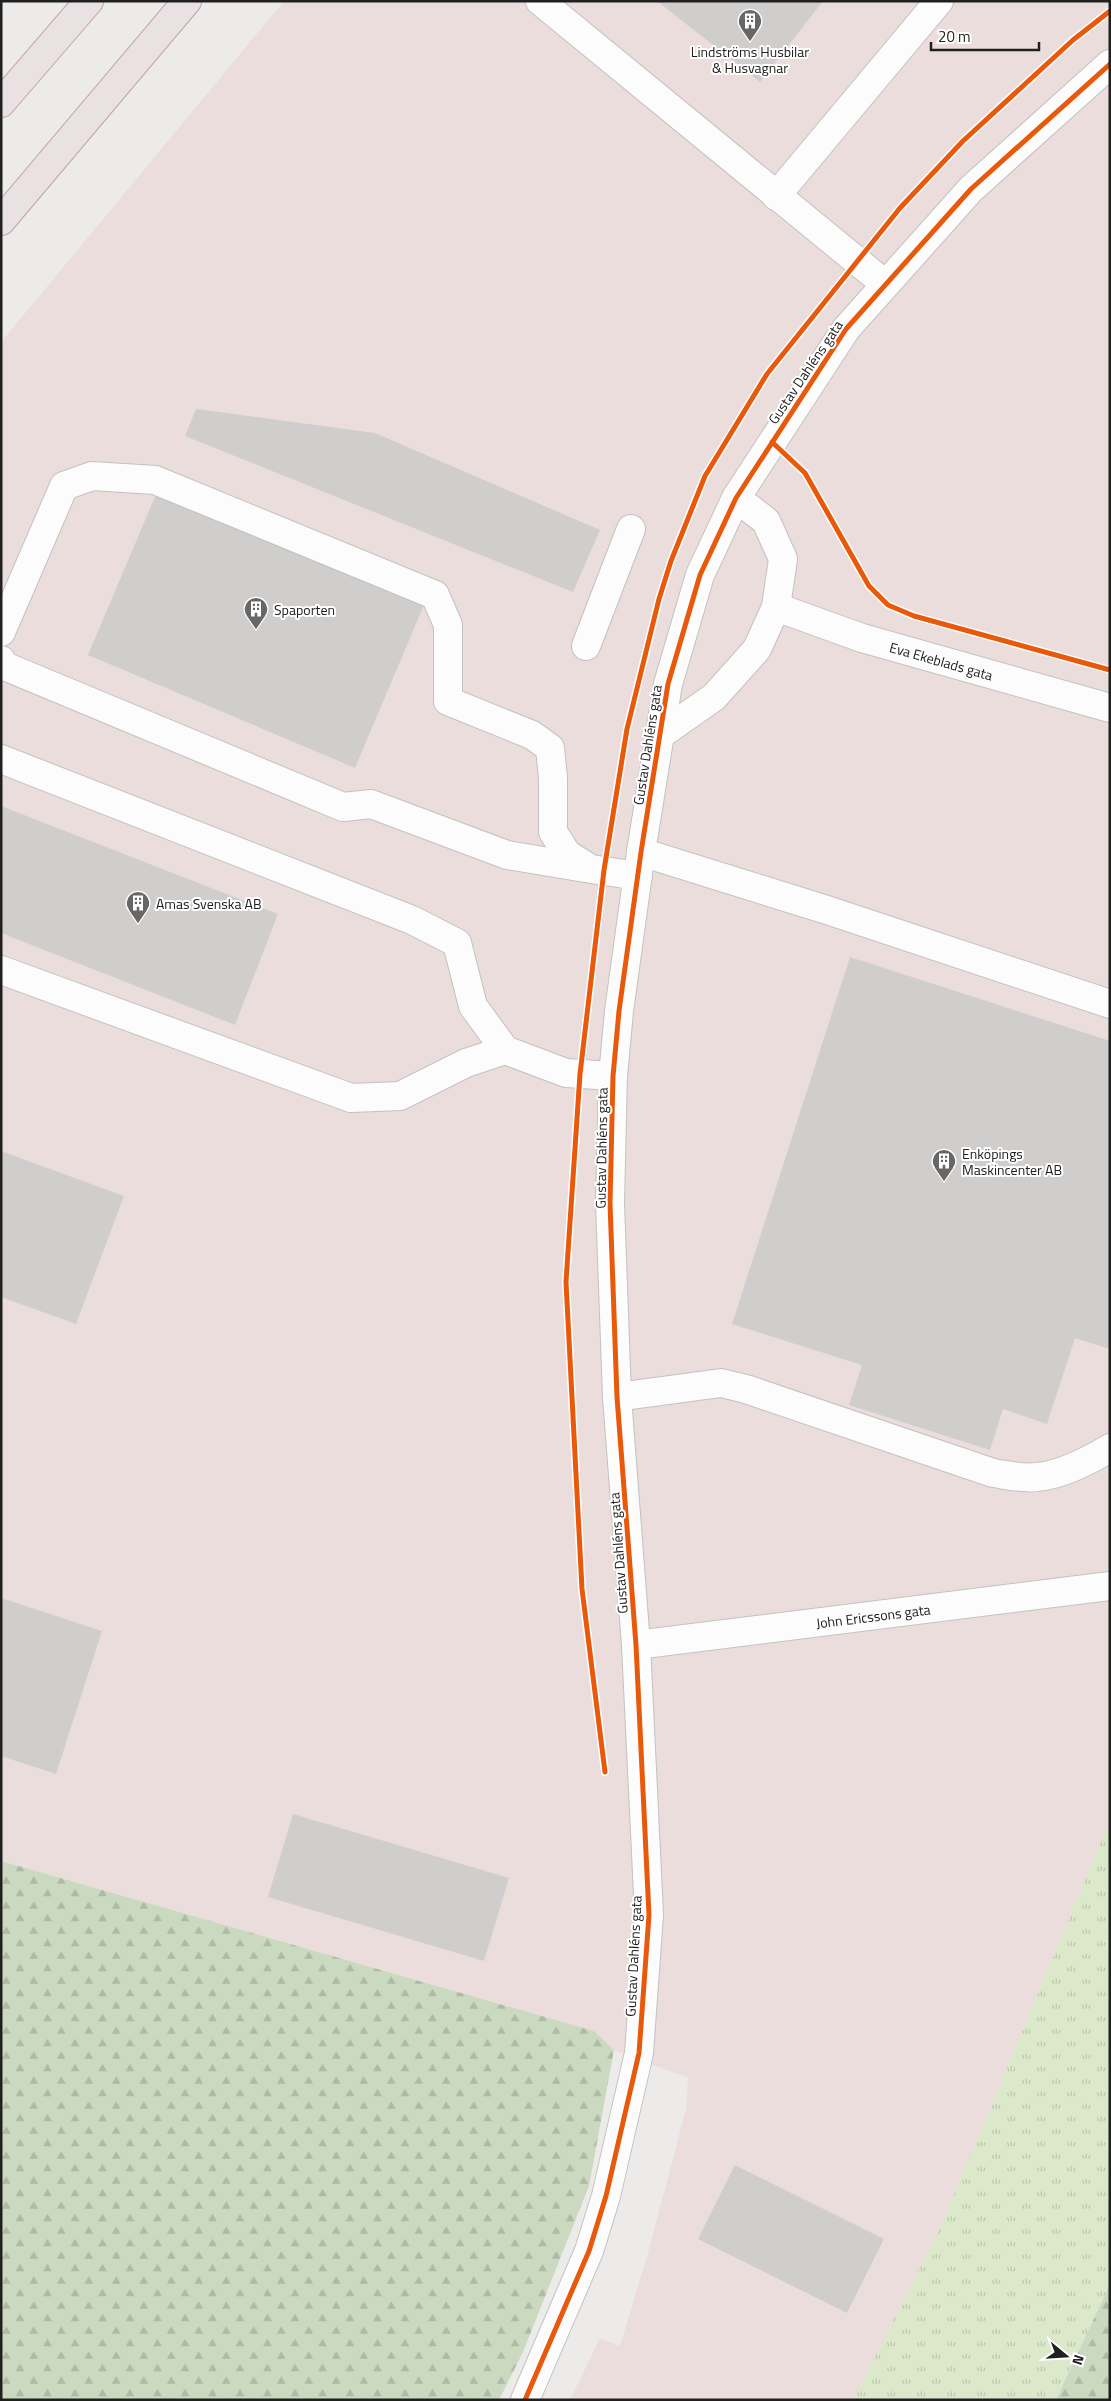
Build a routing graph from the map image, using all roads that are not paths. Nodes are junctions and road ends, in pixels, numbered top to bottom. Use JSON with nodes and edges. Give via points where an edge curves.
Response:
{"nodes":[{"id":1,"x":89,"y":1,"type":"edge"},
{"id":2,"x":187,"y":1,"type":"edge"},
{"id":3,"x":540,"y":1,"type":"edge"},
{"id":4,"x":939,"y":1,"type":"edge"},
{"id":5,"x":1109,"y":67,"type":"edge"},
{"id":6,"x":1,"y":104,"type":"edge"},
{"id":7,"x":776,"y":196,"type":"junction"},
{"id":8,"x":3,"y":220,"type":"edge"},
{"id":9,"x":885,"y":284,"type":"junction"},
{"id":10,"x":736,"y":498,"type":"junction"},
{"id":11,"x":631,"y":529,"type":"dead end"},
{"id":12,"x":776,"y":607,"type":"junction"},
{"id":13,"x":1,"y":632,"type":"edge"},
{"id":14,"x":586,"y":646,"type":"dead end"},
{"id":15,"x":1,"y":660,"type":"edge"},
{"id":16,"x":1110,"y":708,"type":"edge"},
{"id":17,"x":660,"y":735,"type":"junction"},
{"id":18,"x":1,"y":759,"type":"edge"},
{"id":19,"x":639,"y":864,"type":"junction"},
{"id":20,"x":591,"y":869,"type":"junction"},
{"id":21,"x":1,"y":970,"type":"edge"},
{"id":22,"x":1110,"y":1004,"type":"edge"},
{"id":23,"x":505,"y":1050,"type":"junction"},
{"id":24,"x":613,"y":1076,"type":"junction"},
{"id":25,"x":617,"y":1397,"type":"junction"},
{"id":26,"x":1110,"y":1448,"type":"edge"},
{"id":27,"x":1110,"y":1586,"type":"edge"},
{"id":28,"x":636,"y":1645,"type":"junction"},
{"id":29,"x":525,"y":2400,"type":"edge"}],
"edges":[{"from":1,"to":6,"type":"highway"},
{"from":2,"to":8,"type":"highway"},
{"from":3,"to":7,"type":"street"},
{"from":4,"to":7,"type":"street"},
{"from":5,"to":9,"type":"street","name":"Gustav Dahléns gata","via":[[971,189]]},
{"from":7,"to":9,"type":"street"},
{"from":9,"to":10,"type":"street","name":"Gustav Dahléns gata","via":[[846,329]]},
{"from":10,"to":12,"type":"street","via":[[766,521],[783,559]]},
{"from":10,"to":17,"type":"street","name":"Gustav Dahléns gata","via":[[700,575],[668,684]]},
{"from":11,"to":14,"type":"street"},
{"from":12,"to":16,"type":"street","name":"Eva Ekeblads gata","via":[[862,638]]},
{"from":12,"to":17,"type":"street","via":[[757,649],[714,697]]},
{"from":13,"to":20,"type":"street","via":[[64,486],[92,476],[155,480],[435,595],[448,625],[448,700],[532,735],[550,748],[553,832],[567,854]]},
{"from":15,"to":20,"type":"street","via":[[2,665],[343,807],[371,804],[507,855]]},
{"from":17,"to":19,"type":"street","name":"Gustav Dahléns gata"},
{"from":18,"to":23,"type":"street","via":[[412,920],[457,943],[473,1006]]},
{"from":19,"to":20,"type":"street"},
{"from":19,"to":22,"type":"street","via":[[827,910]]},
{"from":19,"to":24,"type":"street","name":"Gustav Dahléns gata"},
{"from":21,"to":23,"type":"street","via":[[351,1098],[400,1096],[466,1063]]},
{"from":23,"to":24,"type":"street","via":[[566,1073]]},
{"from":24,"to":25,"type":"street","name":"Gustav Dahléns gata","via":[[610,1203]]},
{"from":25,"to":26,"type":"street","via":[[721,1383],[1016,1477],[1037,1478],[1062,1471]]},
{"from":25,"to":28,"type":"street","name":"Gustav Dahléns gata"},
{"from":27,"to":28,"type":"street","name":"John Ericssons gata"},
{"from":28,"to":29,"type":"street","name":"Gustav Dahléns gata","via":[[649,1915],[639,2052],[606,2196],[589,2251]]}]}
